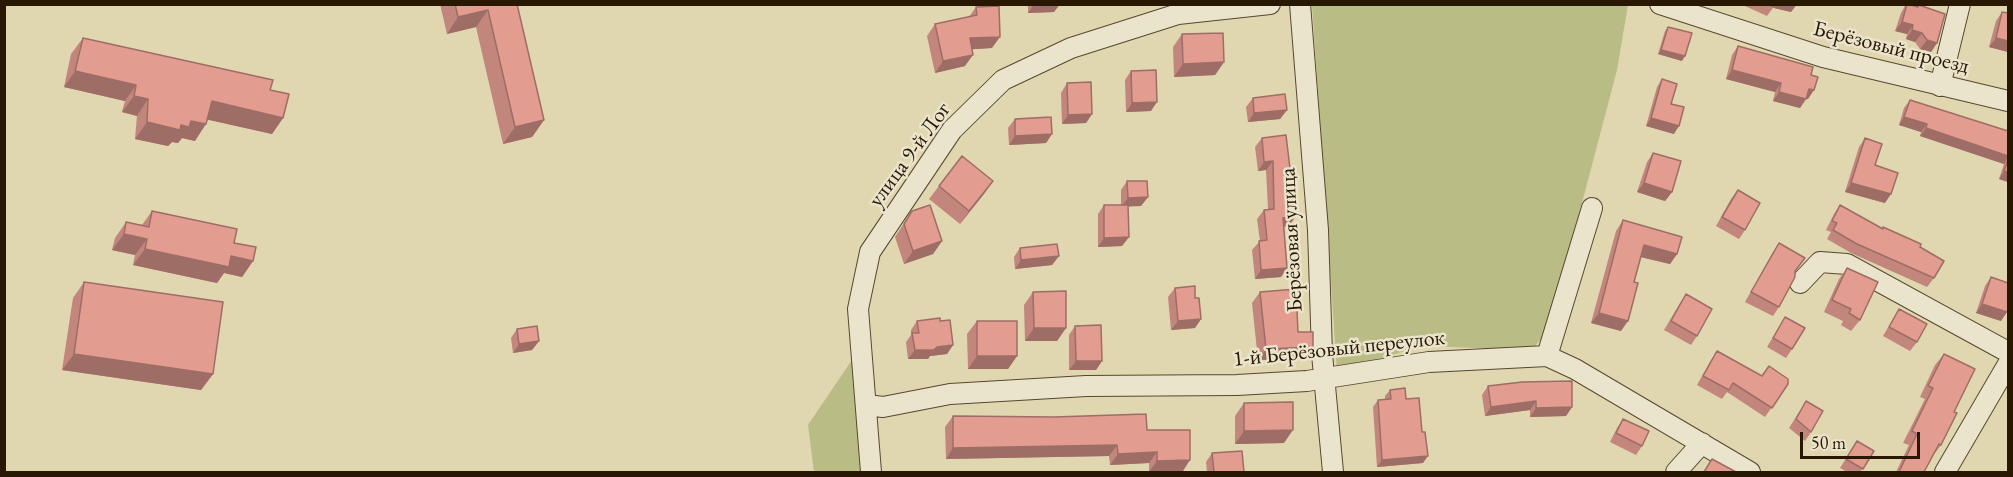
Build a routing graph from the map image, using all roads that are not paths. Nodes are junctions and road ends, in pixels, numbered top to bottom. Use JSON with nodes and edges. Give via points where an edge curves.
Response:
{"nodes":[{"id":1,"x":1270,"y":4,"type":"edge"},
{"id":2,"x":1300,"y":4,"type":"edge"},
{"id":3,"x":1660,"y":4,"type":"edge"},
{"id":4,"x":1960,"y":4,"type":"edge"},
{"id":5,"x":1940,"y":86,"type":"junction"},
{"id":6,"x":2008,"y":101,"type":"edge"},
{"id":7,"x":1592,"y":208,"type":"dead end"},
{"id":8,"x":1800,"y":283,"type":"dead end"},
{"id":9,"x":2008,"y":352,"type":"edge"},
{"id":10,"x":1547,"y":356,"type":"junction"},
{"id":11,"x":2008,"y":364,"type":"edge"},
{"id":12,"x":1324,"y":379,"type":"junction"},
{"id":13,"x":867,"y":405,"type":"junction"},
{"id":14,"x":1702,"y":443,"type":"junction"},
{"id":15,"x":871,"y":472,"type":"edge"},
{"id":16,"x":1333,"y":472,"type":"edge"},
{"id":17,"x":1676,"y":472,"type":"edge"},
{"id":18,"x":1750,"y":472,"type":"edge"},
{"id":19,"x":1945,"y":472,"type":"edge"}],
"edges":[{"from":1,"to":13,"type":"street","name":"улица 9-й Лог","via":[[1178,14],[1071,48],[1003,80],[952,130],[870,252],[858,309]]},
{"from":2,"to":12,"type":"street","name":"Берёзовая улица","via":[[1318,230]]},
{"from":3,"to":5,"type":"street","name":"Берёзовый проезд","via":[[1823,57]]},
{"from":4,"to":5,"type":"street"},
{"from":5,"to":6,"type":"street","name":"Берёзовый проезд"},
{"from":7,"to":10,"type":"street"},
{"from":8,"to":9,"type":"street","via":[[1820,262],[1847,264]]},
{"from":10,"to":12,"type":"street","name":"1-й Берёзовый переулок","via":[[1429,362]]},
{"from":10,"to":14,"type":"street","name":"1-й Берёзовый переулок"},
{"from":11,"to":19,"type":"street"},
{"from":12,"to":13,"type":"street","name":"1-й Берёзовый переулок","via":[[1237,386],[1086,386],[950,394],[883,407]]},
{"from":12,"to":16,"type":"street","name":"Берёзовая улица"},
{"from":13,"to":15,"type":"street","name":"улица 9-й Лог"},
{"from":14,"to":17,"type":"street"},
{"from":14,"to":18,"type":"street","name":"1-й Берёзовый переулок"}]}
